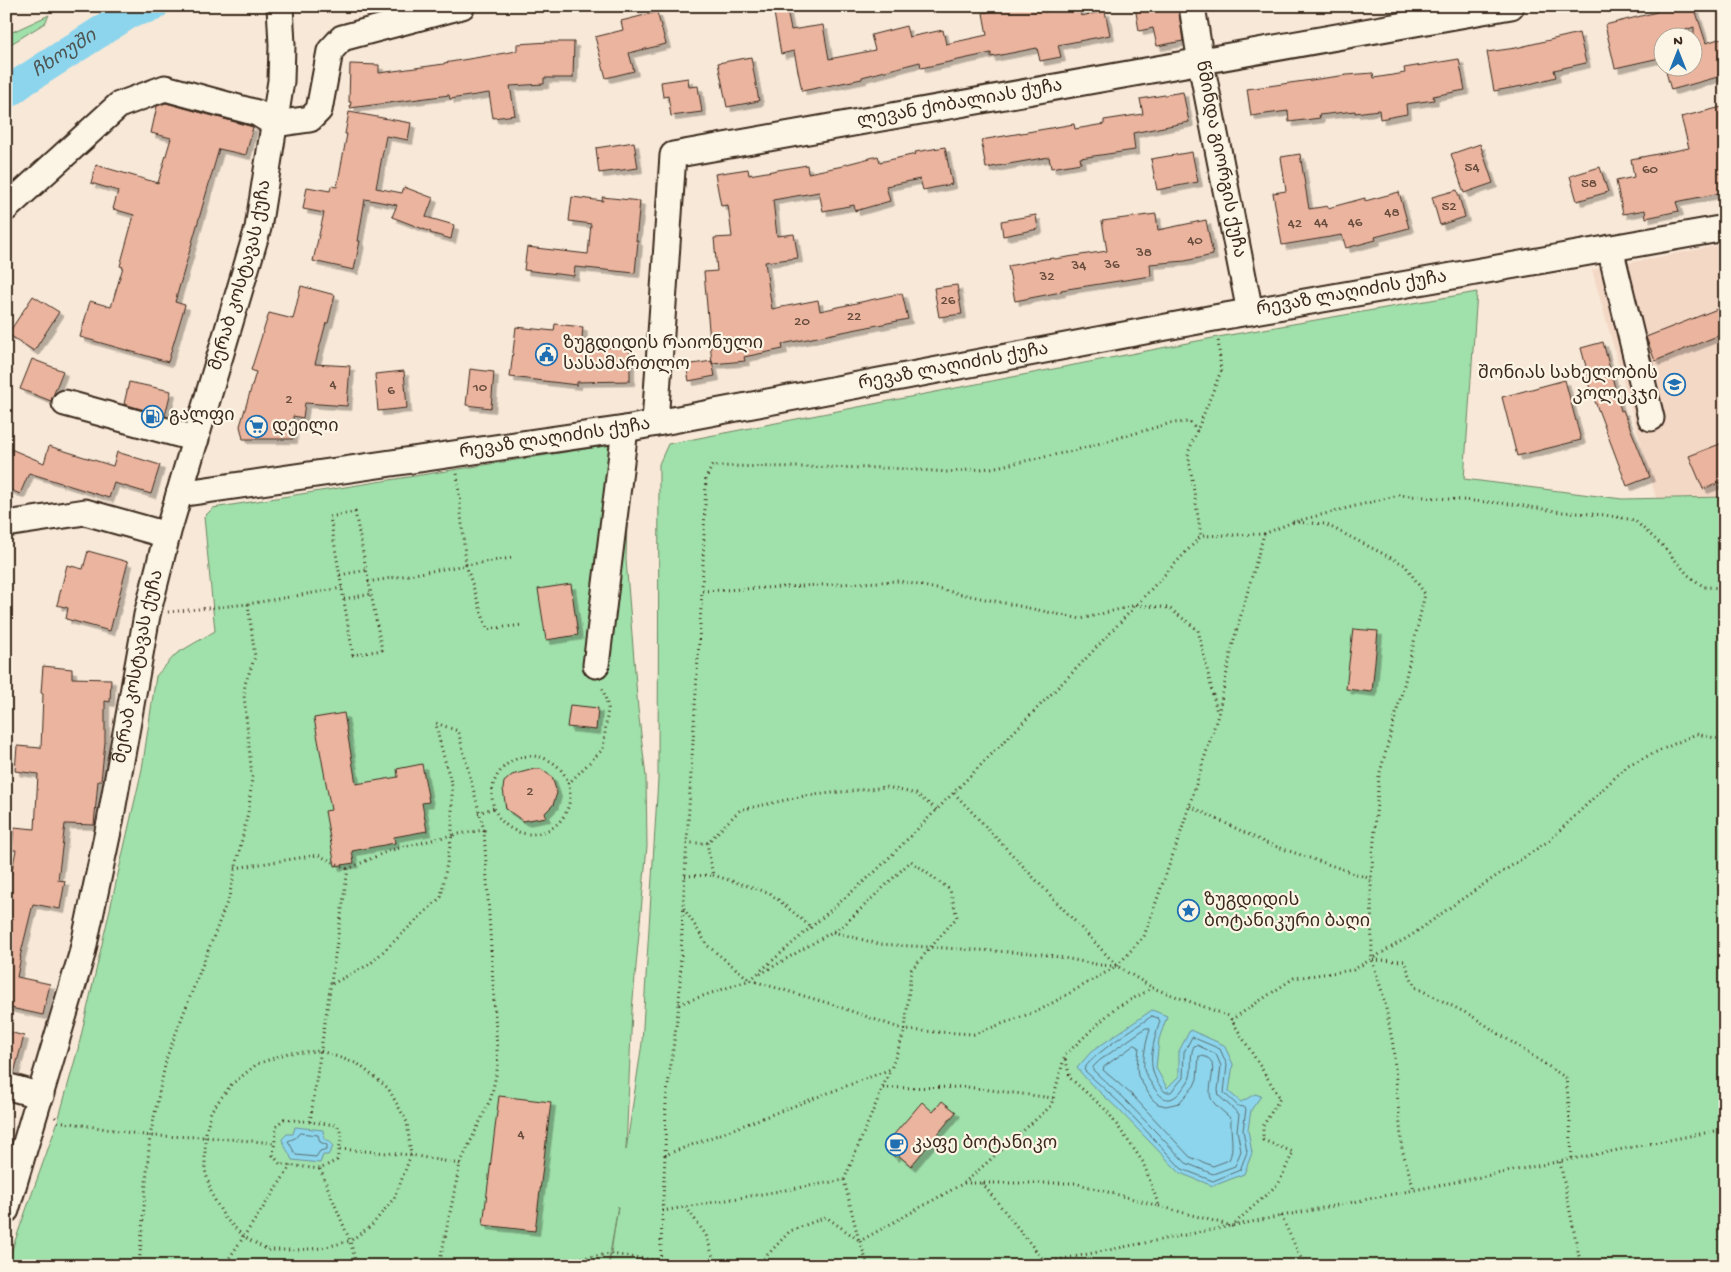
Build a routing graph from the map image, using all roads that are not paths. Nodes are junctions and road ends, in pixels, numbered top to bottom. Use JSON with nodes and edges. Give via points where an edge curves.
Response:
{"nodes":[{"id":1,"x":280,"y":6,"type":"edge"},
{"id":2,"x":462,"y":6,"type":"edge"},
{"id":3,"x":1192,"y":6,"type":"edge"},
{"id":4,"x":1511,"y":6,"type":"edge"},
{"id":5,"x":1201,"y":63,"type":"junction"},
{"id":6,"x":275,"y":124,"type":"junction"},
{"id":7,"x":6,"y":208,"type":"edge"},
{"id":8,"x":1725,"y":228,"type":"edge"},
{"id":9,"x":1610,"y":248,"type":"junction"},
{"id":10,"x":1250,"y":312,"type":"junction"},
{"id":11,"x":65,"y":403,"type":"dead end"},
{"id":12,"x":1651,"y":418,"type":"dead end"},
{"id":13,"x":655,"y":423,"type":"junction"},
{"id":14,"x":625,"y":430,"type":"junction"},
{"id":15,"x":196,"y":439,"type":"junction"},
{"id":16,"x":179,"y":494,"type":"junction"},
{"id":17,"x":6,"y":524,"type":"edge"},
{"id":18,"x":168,"y":534,"type":"junction"},
{"id":19,"x":596,"y":665,"type":"road end"},
{"id":20,"x":6,"y":1086,"type":"edge"},
{"id":21,"x":40,"y":1096,"type":"junction"},
{"id":22,"x":6,"y":1210,"type":"edge"}],
"edges":[{"from":1,"to":6,"type":"street","name":"მერაბ კოსტავას ქუჩა","via":[[281,81]]},
{"from":2,"to":6,"type":"street","via":[[342,38],[330,51],[319,110],[310,118]]},
{"from":3,"to":5,"type":"street","name":"წმინდა გიორგის ქუჩა"},
{"from":4,"to":5,"type":"street","name":"ლევან ქობალიას ქუჩა"},
{"from":5,"to":10,"type":"street","name":"წმინდა გიორგის ქუჩა"},
{"from":5,"to":13,"type":"street","name":"ლევან ქობალიას ქუჩა","via":[[673,155]]},
{"from":6,"to":7,"type":"street","via":[[257,112],[165,88],[119,105]]},
{"from":6,"to":15,"type":"street","name":"მერაბ კოსტავას ქუჩა","via":[[258,228]]},
{"from":8,"to":9,"type":"street","name":"რევაზ ლაღიძის ქუჩა"},
{"from":9,"to":10,"type":"street","name":"რევაზ ლაღიძის ქუჩა"},
{"from":9,"to":12,"type":"street"},
{"from":10,"to":13,"type":"street","name":"რევაზ ლაღიძის ქუჩა"},
{"from":11,"to":15,"type":"street"},
{"from":13,"to":14,"type":"street","name":"რევაზ ლაღიძის ქუჩა"},
{"from":14,"to":16,"type":"street","name":"რევაზ ლაღიძის ქუჩა"},
{"from":14,"to":19,"type":"street"},
{"from":15,"to":16,"type":"street","name":"მერაბ კოსტავას ქუჩა"},
{"from":16,"to":18,"type":"street","name":"მერაბ კოსტავას ქუჩა"},
{"from":17,"to":18,"type":"street","via":[[85,512]]},
{"from":18,"to":21,"type":"street","name":"მერაბ კოსტავას ქუჩა","via":[[147,615],[110,822],[82,954]]},
{"from":20,"to":21,"type":"street"},
{"from":21,"to":22,"type":"street","name":"მერაბ კოსტავას ქუჩა"}]}
